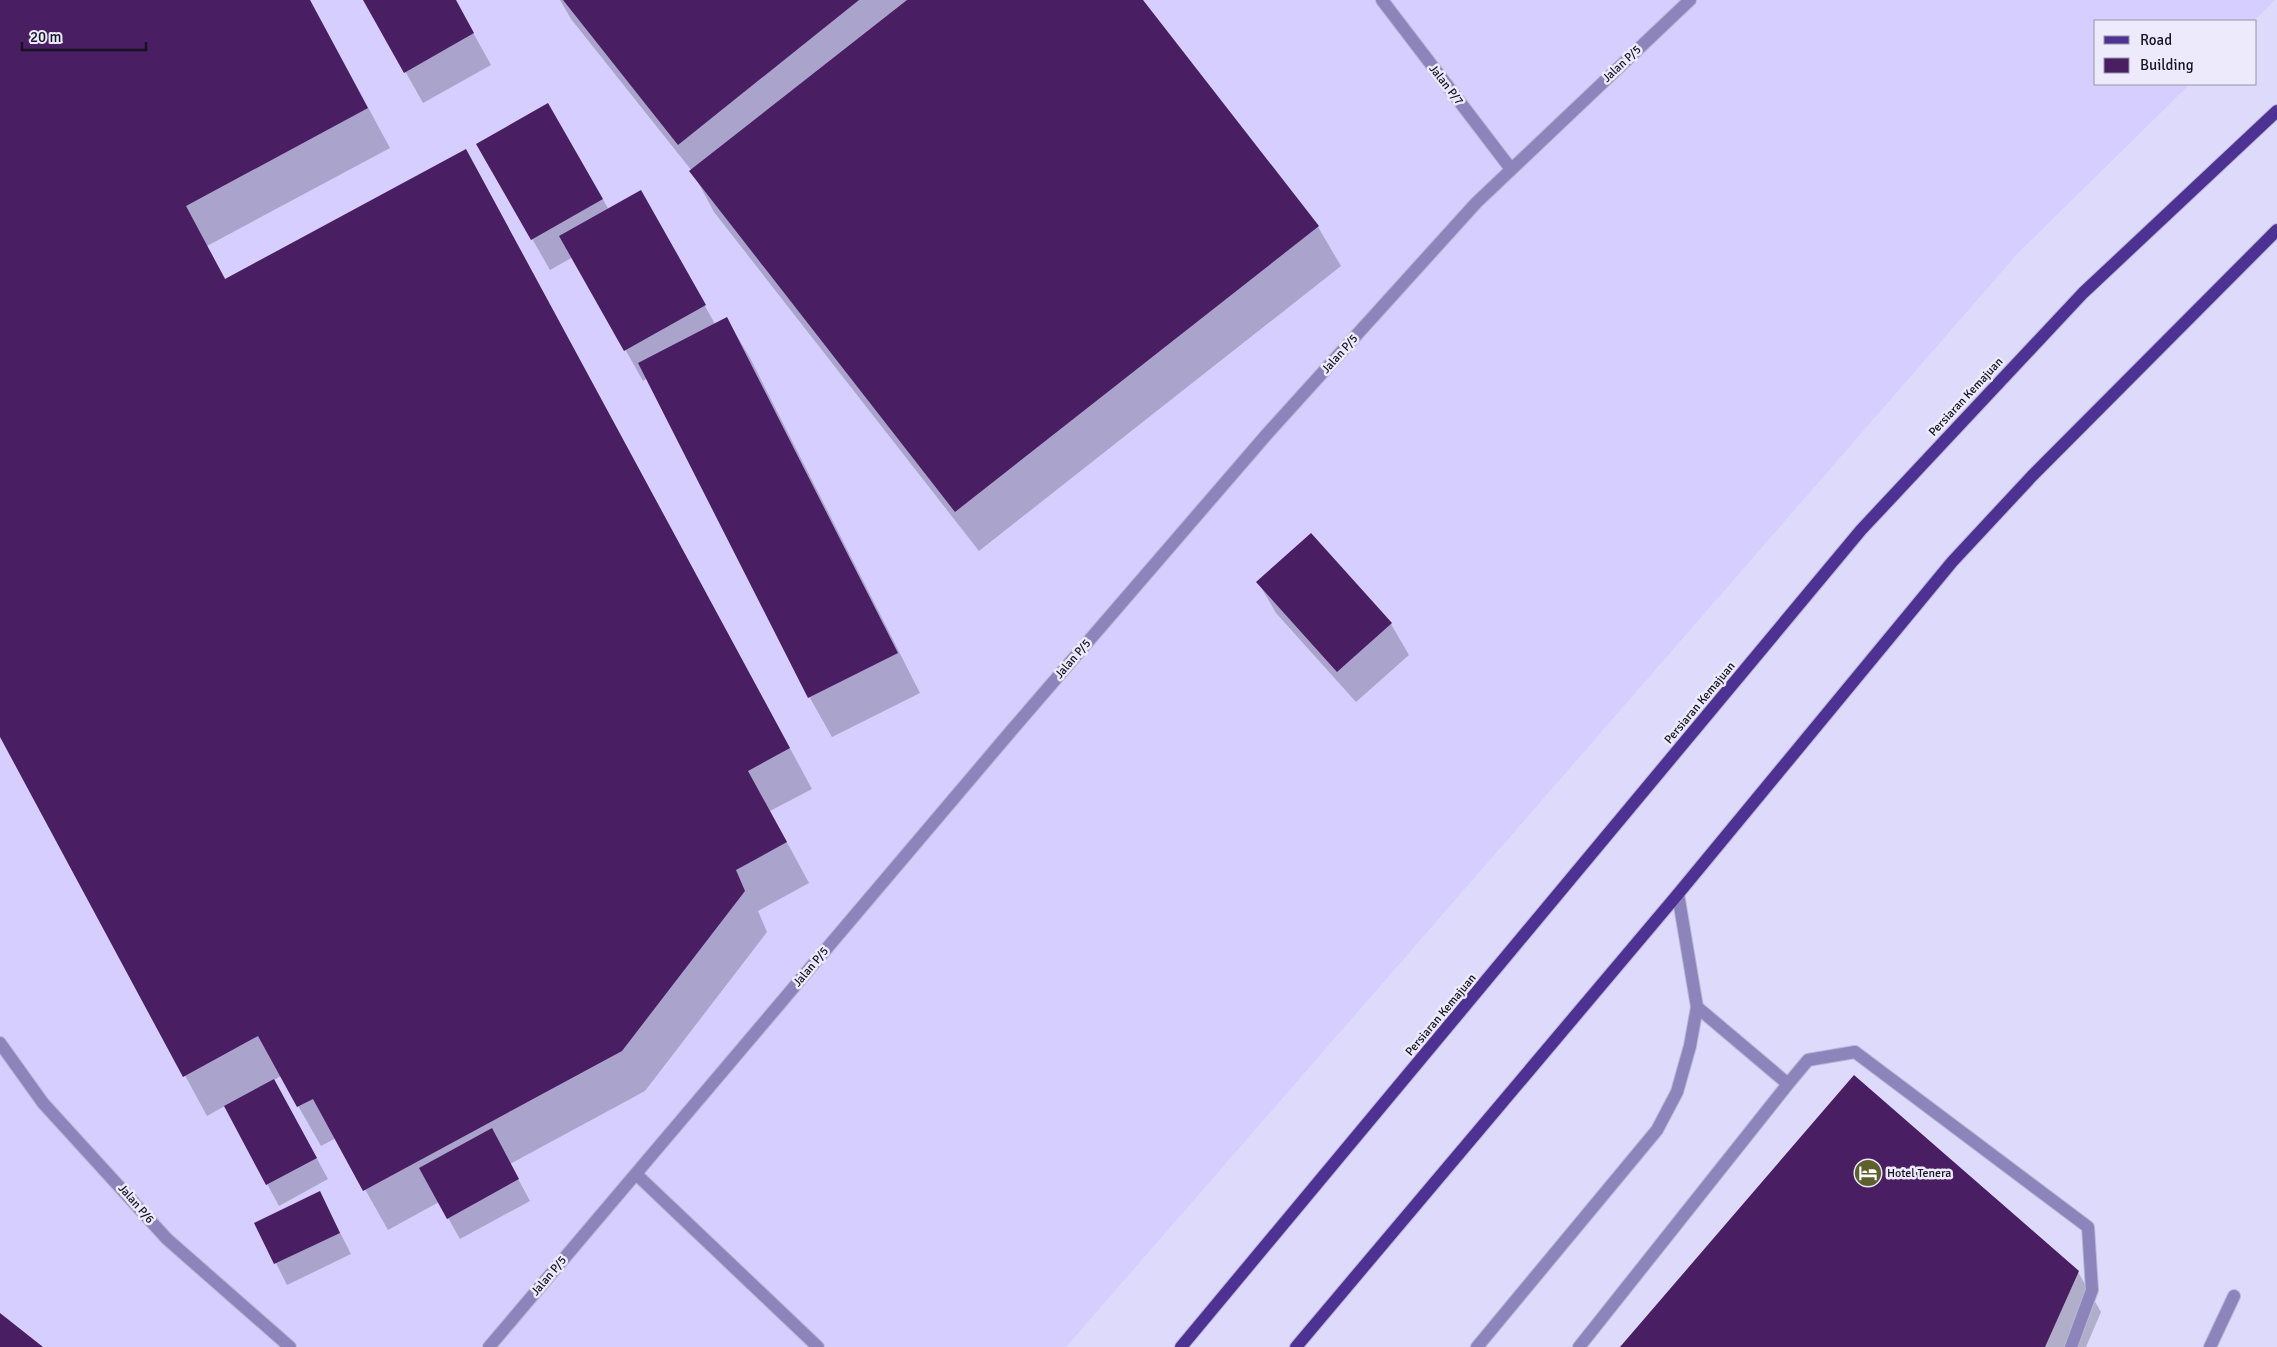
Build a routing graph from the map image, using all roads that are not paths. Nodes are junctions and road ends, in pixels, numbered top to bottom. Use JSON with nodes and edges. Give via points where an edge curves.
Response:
{"nodes":[{"id":1,"x":1382,"y":0,"type":"edge"},
{"id":2,"x":1690,"y":0,"type":"edge"},
{"id":3,"x":2277,"y":111,"type":"edge"},
{"id":4,"x":1511,"y":169,"type":"junction"},
{"id":5,"x":2277,"y":230,"type":"edge"},
{"id":6,"x":1678,"y":894,"type":"junction"},
{"id":7,"x":1697,"y":1007,"type":"junction"},
{"id":8,"x":0,"y":1043,"type":"edge"},
{"id":9,"x":1788,"y":1084,"type":"junction"},
{"id":10,"x":636,"y":1174,"type":"junction"},
{"id":11,"x":2234,"y":1296,"type":"dead end"},
{"id":12,"x":290,"y":1347,"type":"edge"},
{"id":13,"x":489,"y":1347,"type":"edge"},
{"id":14,"x":818,"y":1347,"type":"edge"},
{"id":15,"x":1181,"y":1347,"type":"edge"},
{"id":16,"x":1296,"y":1347,"type":"edge"},
{"id":17,"x":1477,"y":1347,"type":"edge"},
{"id":18,"x":1579,"y":1347,"type":"edge"},
{"id":19,"x":2071,"y":1347,"type":"edge"},
{"id":20,"x":2210,"y":1347,"type":"edge"}],
"edges":[{"from":1,"to":4,"type":"street","name":"Jalan P/7"},
{"from":2,"to":4,"type":"street","name":"Jalan P/5"},
{"from":3,"to":15,"type":"main road","name":"Persiaran Kemajuan","via":[[2083,293],[1861,530]]},
{"from":4,"to":10,"type":"street","name":"Jalan P/5","via":[[1476,203],[1261,441]]},
{"from":5,"to":6,"type":"main road","via":[[2032,476],[1952,562]]},
{"from":6,"to":7,"type":"street"},
{"from":6,"to":16,"type":"main road"},
{"from":7,"to":9,"type":"street"},
{"from":7,"to":17,"type":"street","via":[[1677,1092],[1657,1130]]},
{"from":8,"to":12,"type":"street","name":"Jalan P/6","via":[[43,1103],[166,1239]]},
{"from":9,"to":18,"type":"street"},
{"from":9,"to":19,"type":"street","via":[[1808,1060],[1855,1052],[2088,1227],[2092,1290]]},
{"from":10,"to":13,"type":"street","name":"Jalan P/5"},
{"from":10,"to":14,"type":"street"},
{"from":11,"to":20,"type":"street"}]}
